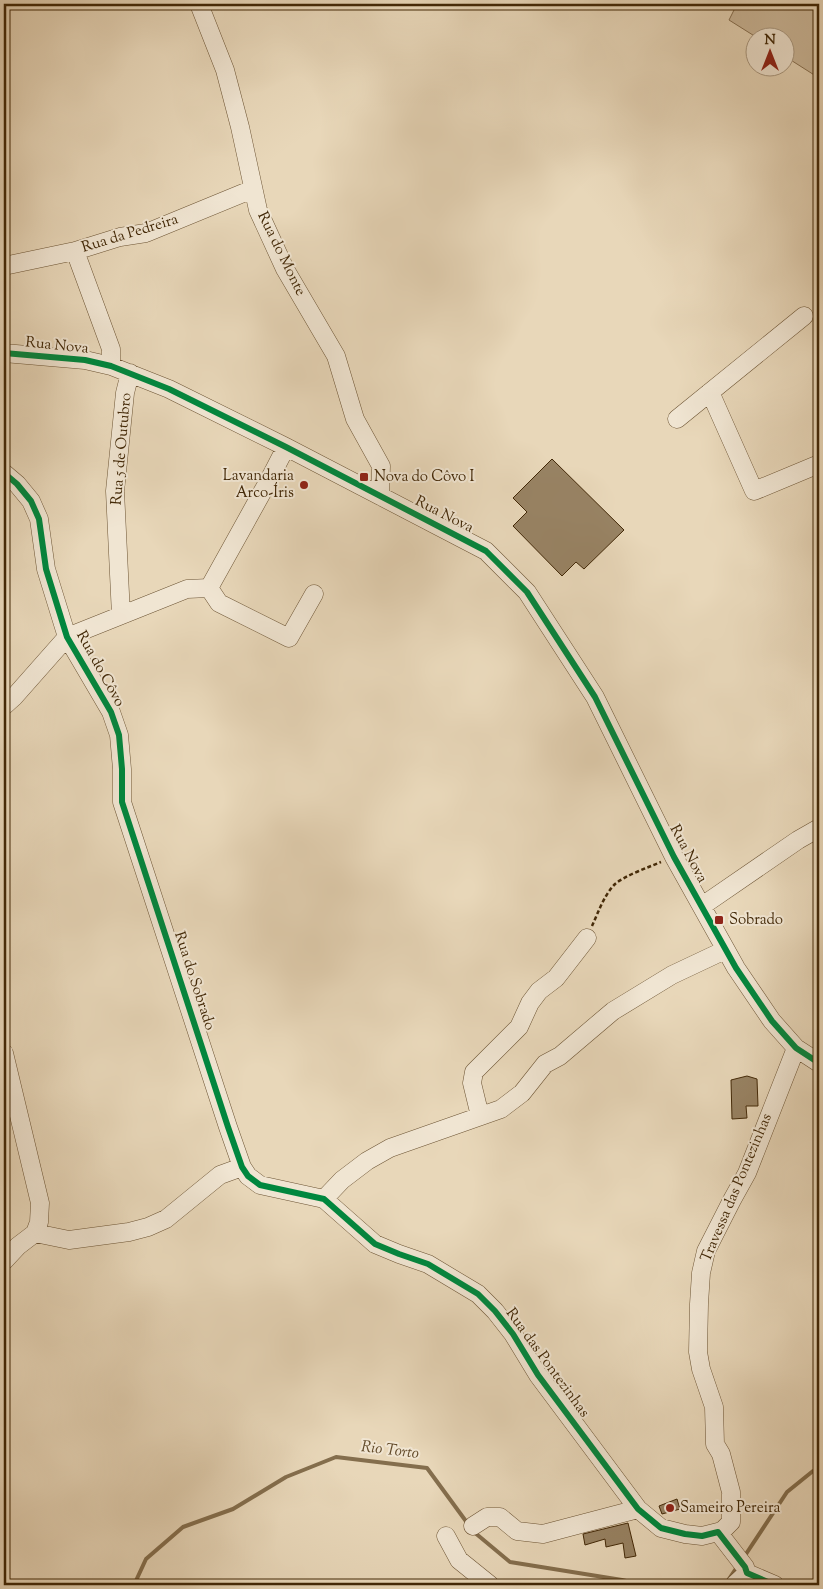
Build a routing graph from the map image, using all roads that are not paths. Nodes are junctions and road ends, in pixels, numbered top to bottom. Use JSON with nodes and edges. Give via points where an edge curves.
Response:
{"nodes":[{"id":1,"x":199,"y":4,"type":"edge"},
{"id":2,"x":253,"y":189,"type":"junction"},
{"id":3,"x":75,"y":251,"type":"junction"},
{"id":4,"x":4,"y":266,"type":"edge"},
{"id":5,"x":804,"y":316,"type":"dead end"},
{"id":6,"x":4,"y":353,"type":"edge"},
{"id":7,"x":112,"y":366,"type":"junction"},
{"id":8,"x":130,"y":373,"type":"junction"},
{"id":9,"x":710,"y":392,"type":"junction"},
{"id":10,"x":677,"y":419,"type":"dead end"},
{"id":11,"x":286,"y":447,"type":"junction"},
{"id":12,"x":819,"y":464,"type":"edge"},
{"id":13,"x":4,"y":473,"type":"edge"},
{"id":14,"x":380,"y":496,"type":"junction"},
{"id":15,"x":209,"y":588,"type":"junction"},
{"id":16,"x":314,"y":594,"type":"dead end"},
{"id":17,"x":121,"y":615,"type":"junction"},
{"id":18,"x":67,"y":637,"type":"junction"},
{"id":19,"x":4,"y":706,"type":"edge"},
{"id":20,"x":122,"y":802,"type":"joint"},
{"id":21,"x":819,"y":828,"type":"edge"},
{"id":22,"x":702,"y":906,"type":"junction"},
{"id":23,"x":586,"y":938,"type":"road end"},
{"id":24,"x":725,"y":950,"type":"junction"},
{"id":25,"x":796,"y":1048,"type":"junction"},
{"id":26,"x":4,"y":1053,"type":"edge"},
{"id":27,"x":819,"y":1063,"type":"edge"},
{"id":28,"x":480,"y":1116,"type":"junction"},
{"id":29,"x":242,"y":1167,"type":"junction"},
{"id":30,"x":324,"y":1199,"type":"junction"},
{"id":31,"x":35,"y":1234,"type":"junction"},
{"id":32,"x":4,"y":1259,"type":"edge"},
{"id":33,"x":638,"y":1509,"type":"junction"},
{"id":34,"x":472,"y":1526,"type":"dead end"},
{"id":35,"x":446,"y":1536,"type":"dead end"},
{"id":36,"x":722,"y":1537,"type":"junction"},
{"id":37,"x":746,"y":1570,"type":"junction"},
{"id":38,"x":490,"y":1585,"type":"edge"},
{"id":39,"x":734,"y":1585,"type":"edge"},
{"id":40,"x":775,"y":1585,"type":"edge"}],
"edges":[{"from":1,"to":2,"type":"street","name":"Rua do Monte","via":[[225,70]]},
{"from":2,"to":3,"type":"street","name":"Rua da Pedreira","via":[[146,232]]},
{"from":2,"to":14,"type":"street","name":"Rua do Monte","via":[[258,210],[278,254],[336,356],[356,419],[381,466]]},
{"from":3,"to":4,"type":"street","name":"Rua da Pedreira"},
{"from":3,"to":7,"type":"street","via":[[111,349]]},
{"from":5,"to":9,"type":"street"},
{"from":6,"to":7,"type":"street","name":"Rua Nova","via":[[85,360]]},
{"from":7,"to":8,"type":"street","name":"Rua Nova"},
{"from":8,"to":11,"type":"street","name":"Rua Nova"},
{"from":8,"to":17,"type":"street","name":"Rua 5 de Outubro","via":[[115,491]]},
{"from":9,"to":10,"type":"street"},
{"from":9,"to":12,"type":"street","via":[[754,491]]},
{"from":11,"to":14,"type":"street","name":"Rua Nova"},
{"from":11,"to":15,"type":"street"},
{"from":13,"to":18,"type":"street","name":"Rua do Côvo","via":[[31,500],[39,519],[46,569]]},
{"from":14,"to":22,"type":"street","name":"Rua Nova","via":[[486,551],[527,592],[595,697],[674,857]]},
{"from":15,"to":16,"type":"street","via":[[220,604],[289,638]]},
{"from":15,"to":17,"type":"street","via":[[187,589]]},
{"from":17,"to":18,"type":"street"},
{"from":18,"to":19,"type":"street"},
{"from":18,"to":20,"type":"street","name":"Rua do Côvo","via":[[111,712],[119,735]]},
{"from":20,"to":29,"type":"street","name":"Rua do Sobrado"},
{"from":21,"to":22,"type":"street"},
{"from":22,"to":24,"type":"street","name":"Rua Nova"},
{"from":23,"to":28,"type":"street","via":[[556,978],[530,1003],[519,1026],[474,1072],[472,1084]]},
{"from":24,"to":25,"type":"street","name":"Rua Nova","via":[[772,1021]]},
{"from":24,"to":28,"type":"street","via":[[672,975],[613,1011],[560,1056],[545,1064],[522,1093],[501,1109]]},
{"from":25,"to":27,"type":"street","name":"Rua Nova"},
{"from":25,"to":36,"type":"street","name":"Travessa das Pontezinhas","via":[[747,1173],[706,1251],[702,1273],[698,1352],[714,1407],[715,1444],[721,1454],[731,1492],[731,1522],[723,1530]]},
{"from":26,"to":31,"type":"street","via":[[40,1203]]},
{"from":28,"to":30,"type":"street","via":[[390,1148],[342,1180]]},
{"from":29,"to":30,"type":"street","name":"Rua das Pontezinhas","via":[[260,1184]]},
{"from":29,"to":31,"type":"street","via":[[220,1175],[166,1219],[148,1228],[69,1240]]},
{"from":30,"to":33,"type":"street","name":"Rua das Pontezinhas","via":[[375,1244],[428,1264],[478,1294],[514,1334],[538,1375]]},
{"from":31,"to":32,"type":"street"},
{"from":33,"to":34,"type":"street","via":[[543,1534],[518,1530],[500,1517],[487,1517]]},
{"from":33,"to":36,"type":"street","name":"Rua das Pontezinhas","via":[[661,1528]]},
{"from":35,"to":38,"type":"street","via":[[459,1560]]},
{"from":36,"to":37,"type":"street"},
{"from":37,"to":39,"type":"street"},
{"from":37,"to":40,"type":"street"}]}
